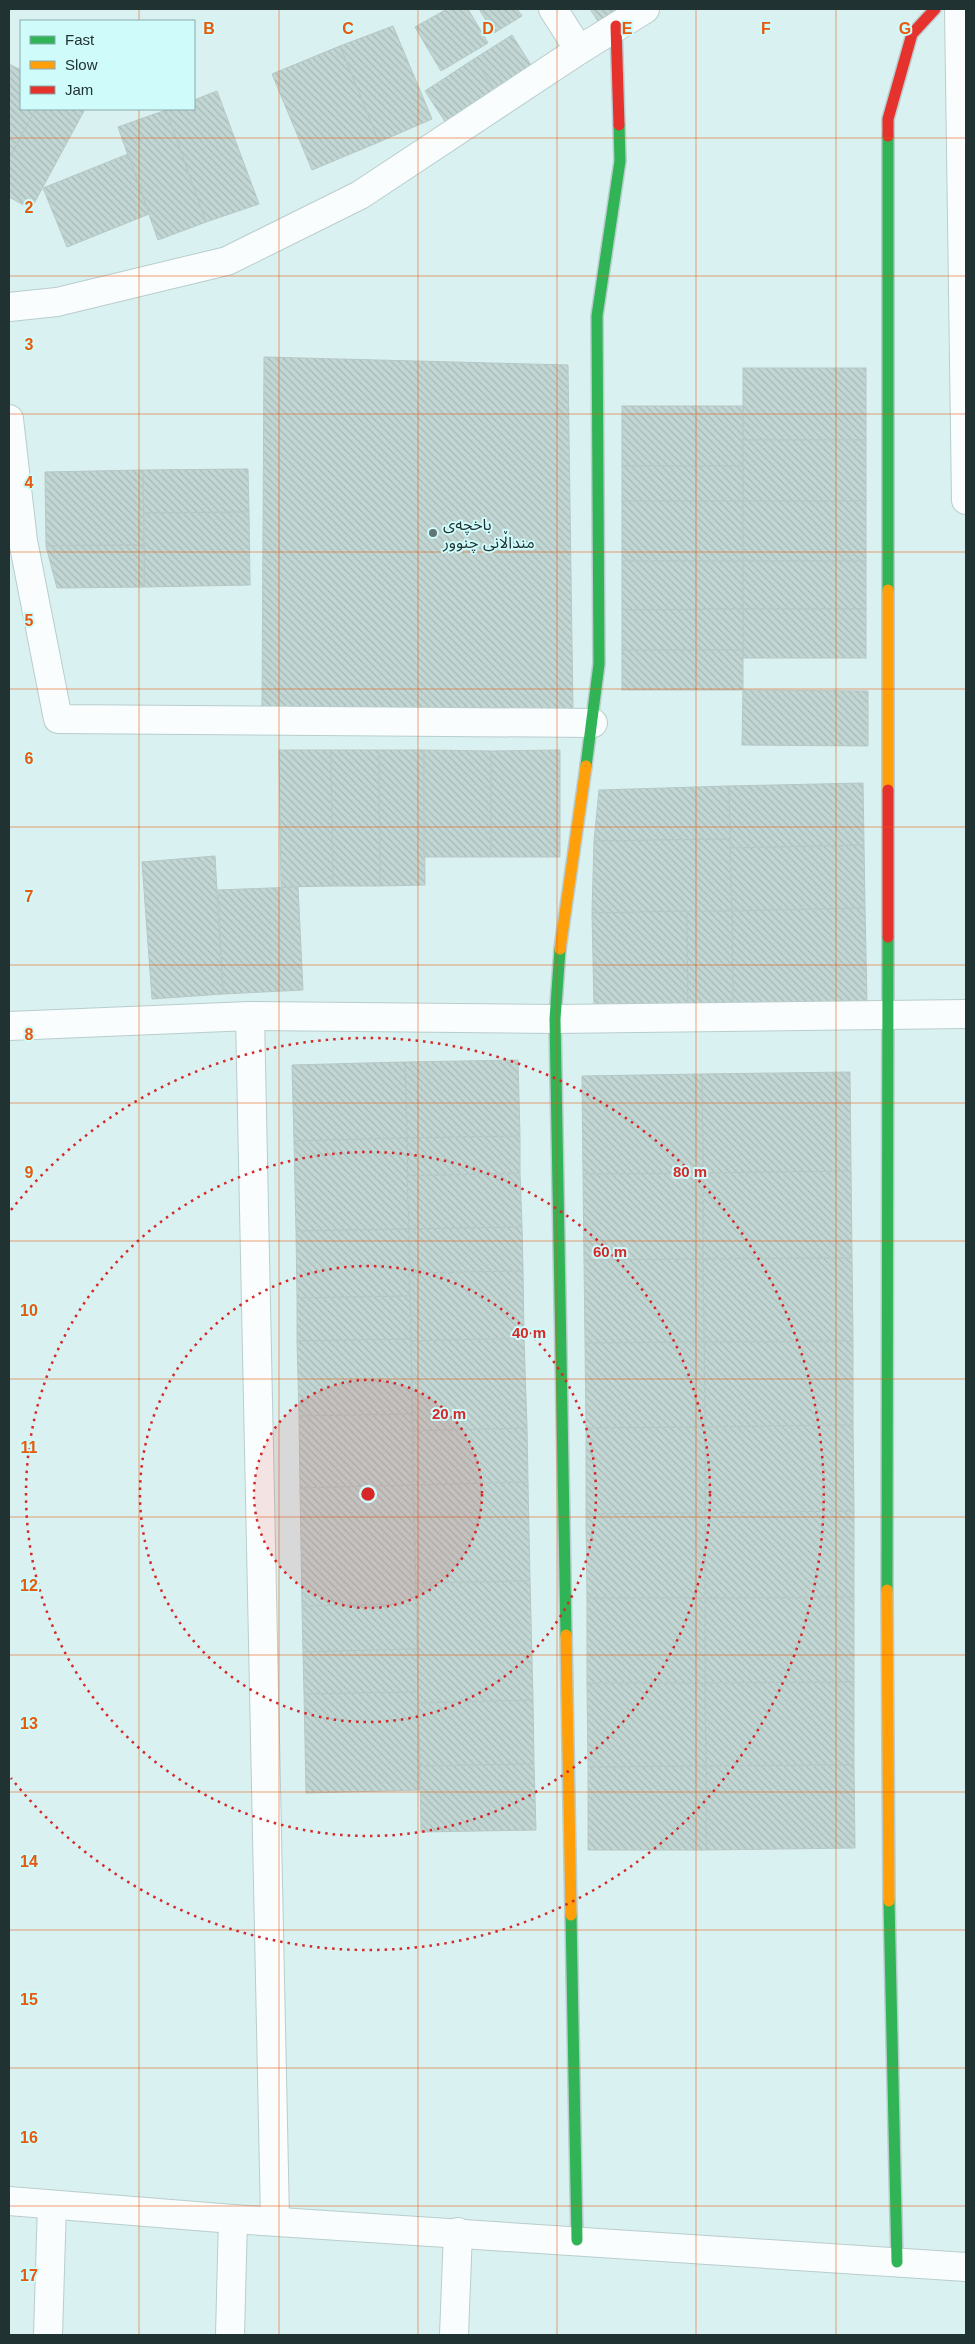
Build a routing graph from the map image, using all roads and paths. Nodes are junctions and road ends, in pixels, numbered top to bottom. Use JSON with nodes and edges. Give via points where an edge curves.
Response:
{"nodes":[{"id":1,"x":553,"y":9,"type":"edge"},
{"id":2,"x":645,"y":9,"type":"edge"},
{"id":3,"x":935,"y":9,"type":"edge"},
{"id":4,"x":959,"y":9,"type":"edge"},
{"id":5,"x":616,"y":26,"type":"junction"},
{"id":6,"x":578,"y":50,"type":"junction"},
{"id":7,"x":9,"y":307,"type":"edge"},
{"id":8,"x":9,"y":419,"type":"edge"},
{"id":9,"x":966,"y":500,"type":"edge"},
{"id":10,"x":592,"y":723,"type":"junction"},
{"id":11,"x":966,"y":1014,"type":"edge"},
{"id":12,"x":886,"y":1015,"type":"junction"},
{"id":13,"x":250,"y":1016,"type":"junction"},
{"id":14,"x":555,"y":1019,"type":"junction"},
{"id":15,"x":9,"y":1026,"type":"edge"},
{"id":16,"x":9,"y":2202,"type":"edge"},
{"id":17,"x":52,"y":2204,"type":"junction"},
{"id":18,"x":233,"y":2219,"type":"junction"},
{"id":19,"x":275,"y":2220,"type":"junction"},
{"id":20,"x":458,"y":2232,"type":"junction"},
{"id":21,"x":577,"y":2240,"type":"junction"},
{"id":22,"x":897,"y":2262,"type":"junction"},
{"id":23,"x":966,"y":2267,"type":"edge"},
{"id":24,"x":48,"y":2335,"type":"edge"},
{"id":25,"x":230,"y":2335,"type":"edge"},
{"id":26,"x":454,"y":2335,"type":"edge"}],
"edges":[{"from":1,"to":6,"type":"street"},
{"from":2,"to":5,"type":"street"},
{"from":3,"to":12,"type":"street","via":[[912,34],[888,119]]},
{"from":4,"to":9,"type":"street"},
{"from":5,"to":6,"type":"street"},
{"from":5,"to":10,"type":"street","via":[[620,161],[597,316],[599,664]]},
{"from":6,"to":7,"type":"street","via":[[360,196],[227,261],[57,302]]},
{"from":8,"to":10,"type":"street","via":[[22,541],[58,719]]},
{"from":10,"to":14,"type":"street","via":[[561,928]]},
{"from":11,"to":12,"type":"street"},
{"from":12,"to":14,"type":"street"},
{"from":12,"to":22,"type":"street","via":[[887,1793]]},
{"from":13,"to":14,"type":"street"},
{"from":13,"to":15,"type":"street"},
{"from":13,"to":19,"type":"street"},
{"from":14,"to":21,"type":"street"},
{"from":16,"to":17,"type":"street"},
{"from":17,"to":18,"type":"street"},
{"from":17,"to":24,"type":"street"},
{"from":18,"to":19,"type":"street"},
{"from":18,"to":25,"type":"street"},
{"from":19,"to":20,"type":"street"},
{"from":20,"to":21,"type":"street"},
{"from":20,"to":26,"type":"street"},
{"from":21,"to":22,"type":"street"},
{"from":22,"to":23,"type":"street"}]}
